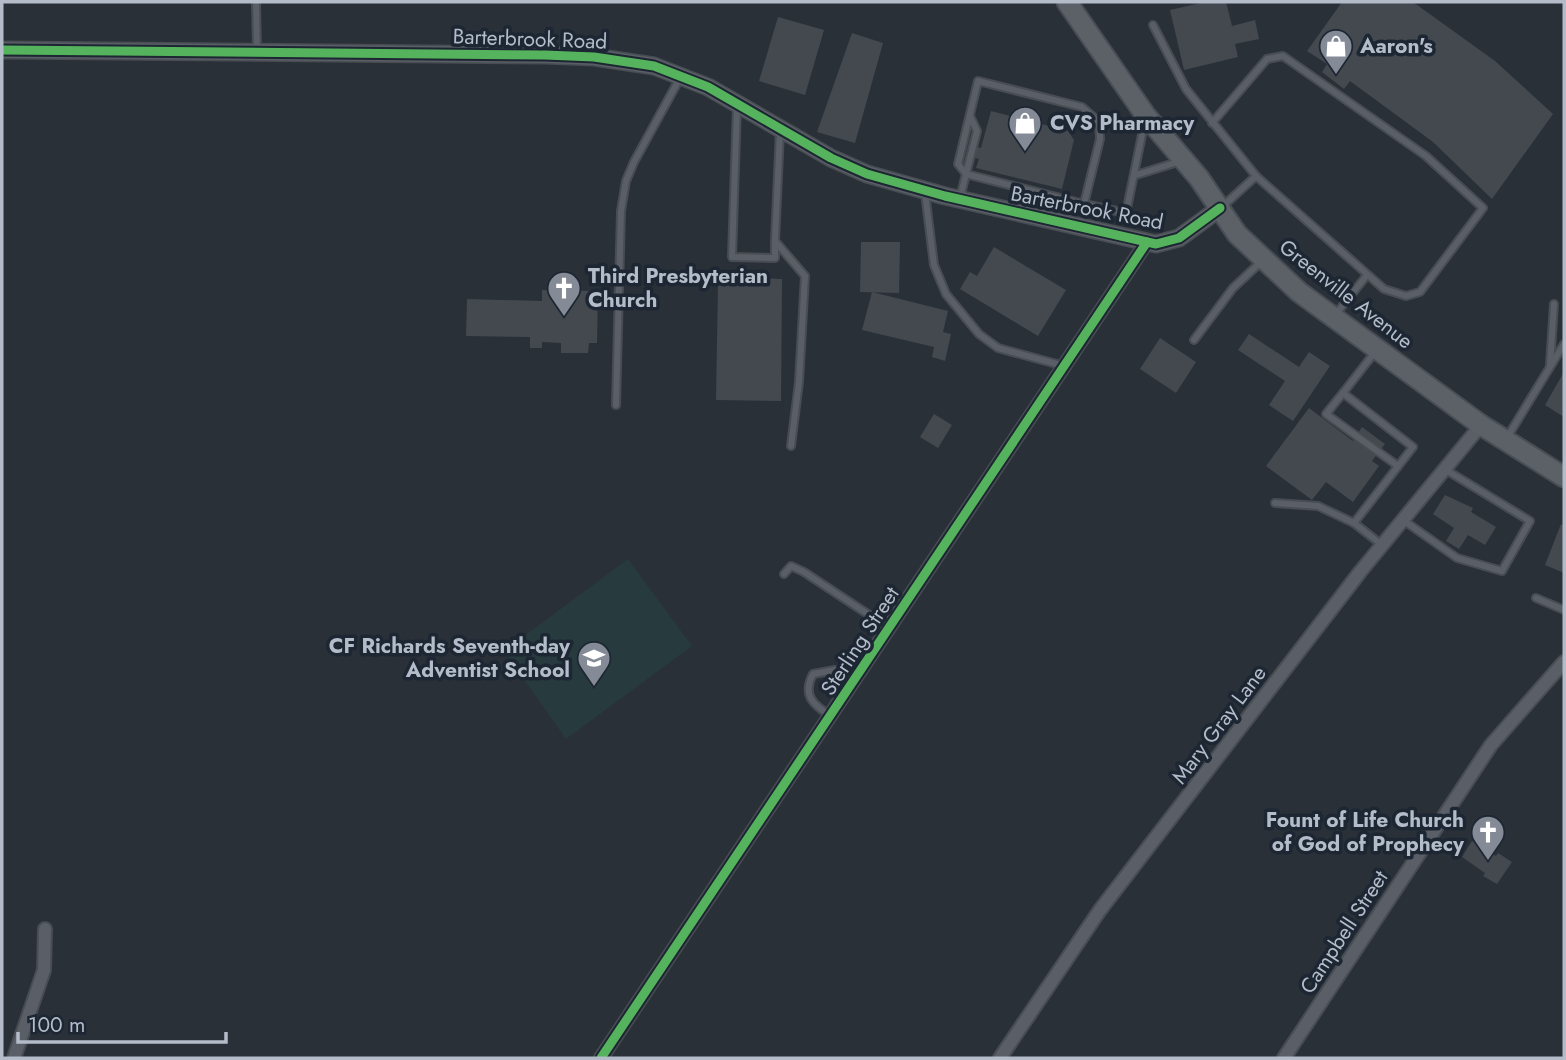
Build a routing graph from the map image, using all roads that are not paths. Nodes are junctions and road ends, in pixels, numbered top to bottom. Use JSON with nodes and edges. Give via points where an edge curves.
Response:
{"nodes":[{"id":1,"x":256,"y":2,"type":"edge"},
{"id":2,"x":1067,"y":2,"type":"edge"},
{"id":3,"x":1153,"y":25,"type":"dead end"},
{"id":4,"x":2,"y":50,"type":"edge"},
{"id":5,"x":257,"y":52,"type":"junction"},
{"id":6,"x":681,"y":76,"type":"junction"},
{"id":7,"x":737,"y":104,"type":"junction"},
{"id":8,"x":1146,"y":116,"type":"junction"},
{"id":9,"x":1212,"y":123,"type":"junction"},
{"id":10,"x":780,"y":130,"type":"junction"},
{"id":11,"x":1184,"y":160,"type":"junction"},
{"id":12,"x":966,"y":174,"type":"junction"},
{"id":13,"x":1136,"y":175,"type":"junction"},
{"id":14,"x":1256,"y":176,"type":"junction"},
{"id":15,"x":924,"y":190,"type":"junction"},
{"id":16,"x":960,"y":200,"type":"junction"},
{"id":17,"x":1084,"y":204,"type":"junction"},
{"id":18,"x":1220,"y":208,"type":"junction"},
{"id":19,"x":775,"y":242,"type":"junction"},
{"id":20,"x":1147,"y":242,"type":"junction"},
{"id":21,"x":1264,"y":260,"type":"junction"},
{"id":22,"x":1367,"y":275,"type":"junction"},
{"id":23,"x":1554,"y":304,"type":"dead end"},
{"id":24,"x":1334,"y":316,"type":"junction"},
{"id":25,"x":1194,"y":340,"type":"dead end"},
{"id":26,"x":1564,"y":344,"type":"edge"},
{"id":27,"x":1378,"y":348,"type":"junction"},
{"id":28,"x":1066,"y":366,"type":"junction"},
{"id":29,"x":1550,"y":367,"type":"junction"},
{"id":30,"x":1343,"y":393,"type":"junction"},
{"id":31,"x":616,"y":405,"type":"dead end"},
{"id":32,"x":1481,"y":425,"type":"junction"},
{"id":33,"x":1505,"y":441,"type":"junction"},
{"id":34,"x":790,"y":446,"type":"dead end"},
{"id":35,"x":1398,"y":466,"type":"junction"},
{"id":36,"x":1446,"y":470,"type":"junction"},
{"id":37,"x":1564,"y":477,"type":"edge"},
{"id":38,"x":1275,"y":503,"type":"dead end"},
{"id":39,"x":1403,"y":520,"type":"junction"},
{"id":40,"x":1354,"y":523,"type":"junction"},
{"id":41,"x":1382,"y":545,"type":"junction"},
{"id":42,"x":784,"y":574,"type":"dead end"},
{"id":43,"x":1536,"y":598,"type":"dead end"},
{"id":44,"x":1564,"y":610,"type":"edge"},
{"id":45,"x":889,"y":628,"type":"junction"},
{"id":46,"x":1564,"y":662,"type":"edge"},
{"id":47,"x":856,"y":679,"type":"junction"},
{"id":48,"x":831,"y":716,"type":"junction"},
{"id":49,"x":44,"y":929,"type":"dead end"},
{"id":50,"x":14,"y":1058,"type":"edge"},
{"id":51,"x":601,"y":1058,"type":"edge"},
{"id":52,"x":1000,"y":1058,"type":"edge"},
{"id":53,"x":1284,"y":1058,"type":"edge"}],
"edges":[{"from":1,"to":5,"type":"lane"},
{"from":2,"to":8,"type":"main road","name":"Greenville Avenue"},
{"from":3,"to":9,"type":"lane","via":[[1186,89]]},
{"from":4,"to":5,"type":"street","name":"Barterbrook Road"},
{"from":5,"to":6,"type":"street","name":"Barterbrook Road","via":[[594,57],[635,62]]},
{"from":6,"to":7,"type":"street","name":"Barterbrook Road"},
{"from":6,"to":31,"type":"lane","via":[[626,181],[621,211]]},
{"from":7,"to":10,"type":"street","name":"Barterbrook Road"},
{"from":7,"to":19,"type":"lane","via":[[732,257],[775,258]]},
{"from":8,"to":11,"type":"main road","name":"Greenville Avenue"},
{"from":8,"to":13,"type":"lane"},
{"from":9,"to":14,"type":"lane"},
{"from":9,"to":22,"type":"lane","via":[[1267,59],[1283,56],[1426,156],[1483,208],[1420,292],[1406,296],[1384,289]]},
{"from":10,"to":15,"type":"street","name":"Barterbrook Road","via":[[845,165]]},
{"from":10,"to":19,"type":"lane"},
{"from":11,"to":13,"type":"lane"},
{"from":11,"to":18,"type":"main road","name":"Greenville Avenue"},
{"from":12,"to":16,"type":"lane"},
{"from":12,"to":17,"type":"lane"},
{"from":12,"to":17,"type":"lane","via":[[977,131],[970,116],[978,81],[1082,107],[1098,122],[1100,139]]},
{"from":13,"to":17,"type":"lane","via":[[1126,213]]},
{"from":14,"to":18,"type":"lane"},
{"from":14,"to":22,"type":"lane"},
{"from":15,"to":16,"type":"street","name":"Barterbrook Road"},
{"from":15,"to":28,"type":"lane","via":[[934,265],[946,294],[979,334],[998,348]]},
{"from":16,"to":20,"type":"street","name":"Barterbrook Road"},
{"from":18,"to":20,"type":"street","name":"Barterbrook Road","via":[[1174,241]]},
{"from":18,"to":21,"type":"main road","name":"Greenville Avenue","via":[[1237,234]]},
{"from":19,"to":34,"type":"lane","via":[[805,276]]},
{"from":20,"to":28,"type":"street","name":"Sterling Street"},
{"from":21,"to":24,"type":"main road","name":"Greenville Avenue"},
{"from":21,"to":25,"type":"lane","via":[[1233,288]]},
{"from":22,"to":24,"type":"lane"},
{"from":23,"to":29,"type":"lane"},
{"from":24,"to":27,"type":"main road","name":"Greenville Avenue"},
{"from":26,"to":29,"type":"lane"},
{"from":27,"to":30,"type":"lane"},
{"from":27,"to":32,"type":"main road","name":"Greenville Avenue"},
{"from":28,"to":45,"type":"street","name":"Sterling Street"},
{"from":29,"to":33,"type":"lane"},
{"from":30,"to":35,"type":"lane","via":[[1413,447]]},
{"from":30,"to":35,"type":"lane","via":[[1326,414]]},
{"from":32,"to":33,"type":"main road","name":"Greenville Avenue"},
{"from":32,"to":36,"type":"street","name":"Mary Gray Lane"},
{"from":33,"to":37,"type":"main road","name":"Greenville Avenue"},
{"from":35,"to":40,"type":"lane"},
{"from":36,"to":39,"type":"street","name":"Mary Gray Lane"},
{"from":36,"to":39,"type":"lane","via":[[1530,521],[1502,572],[1457,558]]},
{"from":38,"to":40,"type":"lane","via":[[1318,506]]},
{"from":39,"to":41,"type":"street","name":"Mary Gray Lane"},
{"from":40,"to":41,"type":"lane"},
{"from":41,"to":52,"type":"street","name":"Mary Gray Lane","via":[[1100,911]]},
{"from":42,"to":45,"type":"lane","via":[[790,566],[804,572]]},
{"from":43,"to":44,"type":"lane"},
{"from":45,"to":47,"type":"street","name":"Sterling Street"},
{"from":46,"to":53,"type":"street","name":"Campbell Street","via":[[1491,745]]},
{"from":47,"to":48,"type":"street","name":"Sterling Street"},
{"from":47,"to":48,"type":"lane","via":[[835,670],[813,674],[808,694],[814,705]]},
{"from":48,"to":51,"type":"street","name":"Sterling Street"},
{"from":49,"to":50,"type":"street","via":[[44,970]]}]}
